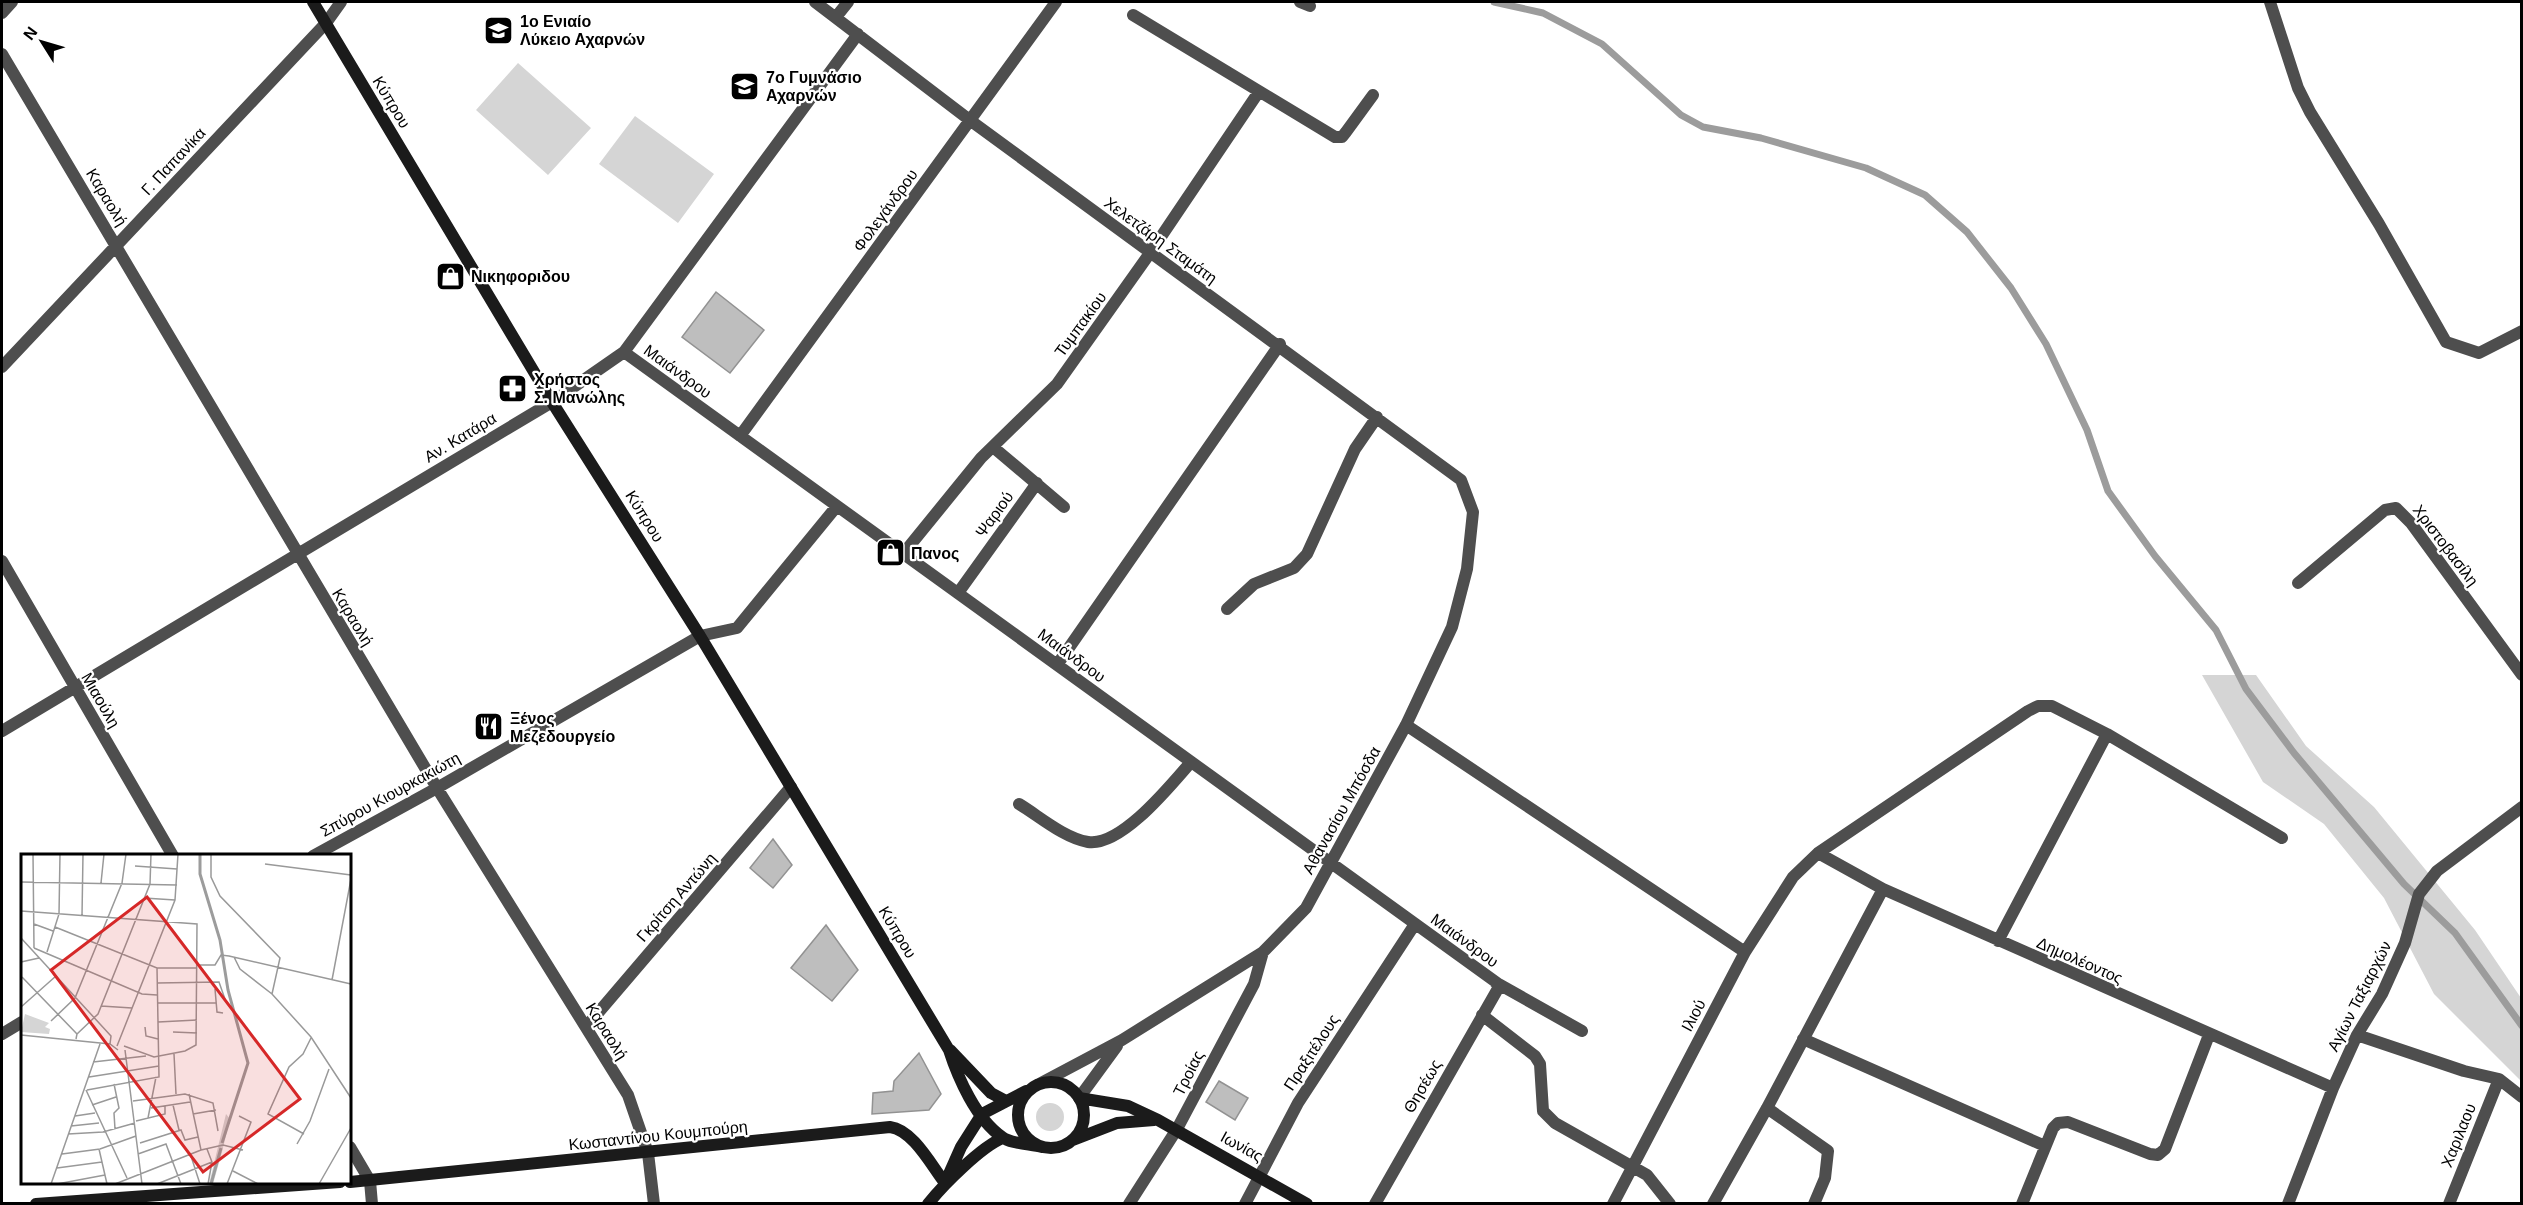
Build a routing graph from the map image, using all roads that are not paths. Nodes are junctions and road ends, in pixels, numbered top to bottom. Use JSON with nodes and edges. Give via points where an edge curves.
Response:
{"nodes":[{"id":1,"x":12,"y":2,"type":"edge"},
{"id":2,"x":313,"y":2,"type":"edge"},
{"id":3,"x":341,"y":2,"type":"edge"},
{"id":4,"x":816,"y":2,"type":"edge"},
{"id":5,"x":848,"y":2,"type":"edge"},
{"id":6,"x":1056,"y":2,"type":"edge"},
{"id":7,"x":2270,"y":2,"type":"edge"},
{"id":8,"x":2,"y":13,"type":"edge"},
{"id":9,"x":1133,"y":15,"type":"dead end"},
{"id":10,"x":836,"y":17,"type":"junction"},
{"id":11,"x":326,"y":23,"type":"junction"},
{"id":12,"x":858,"y":34,"type":"junction"},
{"id":13,"x":2,"y":54,"type":"edge"},
{"id":14,"x":1258,"y":93,"type":"junction"},
{"id":15,"x":1373,"y":95,"type":"dead end"},
{"id":16,"x":971,"y":121,"type":"junction"},
{"id":17,"x":117,"y":245,"type":"junction"},
{"id":18,"x":1150,"y":254,"type":"junction"},
{"id":19,"x":2522,"y":331,"type":"edge"},
{"id":20,"x":1280,"y":344,"type":"junction"},
{"id":21,"x":624,"y":352,"type":"junction"},
{"id":22,"x":2,"y":367,"type":"edge"},
{"id":23,"x":552,"y":402,"type":"junction"},
{"id":24,"x":1377,"y":417,"type":"junction"},
{"id":25,"x":740,"y":436,"type":"junction"},
{"id":26,"x":993,"y":447,"type":"junction"},
{"id":27,"x":1037,"y":483,"type":"junction"},
{"id":28,"x":837,"y":506,"type":"junction"},
{"id":29,"x":1064,"y":507,"type":"dead end"},
{"id":30,"x":1473,"y":512,"type":"joint"},
{"id":31,"x":297,"y":554,"type":"junction"},
{"id":32,"x":903,"y":554,"type":"junction"},
{"id":33,"x":2,"y":561,"type":"edge"},
{"id":34,"x":2298,"y":583,"type":"dead end"},
{"id":35,"x":958,"y":593,"type":"junction"},
{"id":36,"x":1227,"y":609,"type":"dead end"},
{"id":37,"x":700,"y":636,"type":"junction"},
{"id":38,"x":1057,"y":665,"type":"junction"},
{"id":39,"x":2522,"y":675,"type":"edge"},
{"id":40,"x":75,"y":688,"type":"junction"},
{"id":41,"x":1406,"y":725,"type":"junction"},
{"id":42,"x":2,"y":731,"type":"edge"},
{"id":43,"x":2107,"y":734,"type":"junction"},
{"id":44,"x":1191,"y":762,"type":"junction"},
{"id":45,"x":792,"y":787,"type":"junction"},
{"id":46,"x":437,"y":788,"type":"junction"},
{"id":47,"x":1019,"y":804,"type":"dead end"},
{"id":48,"x":2522,"y":807,"type":"edge"},
{"id":49,"x":2282,"y":838,"type":"dead end"},
{"id":50,"x":1818,"y":853,"type":"junction"},
{"id":51,"x":172,"y":854,"type":"edge"},
{"id":52,"x":316,"y":854,"type":"edge"},
{"id":53,"x":1330,"y":862,"type":"junction"},
{"id":54,"x":1883,"y":890,"type":"junction"},
{"id":55,"x":1415,"y":924,"type":"junction"},
{"id":56,"x":1998,"y":941,"type":"junction"},
{"id":57,"x":1263,"y":952,"type":"junction"},
{"id":58,"x":1745,"y":952,"type":"junction"},
{"id":59,"x":1497,"y":983,"type":"junction"},
{"id":60,"x":1482,"y":1015,"type":"junction"},
{"id":61,"x":21,"y":1023,"type":"edge"},
{"id":62,"x":586,"y":1027,"type":"junction"},
{"id":63,"x":1582,"y":1031,"type":"dead end"},
{"id":64,"x":2,"y":1034,"type":"edge"},
{"id":65,"x":2209,"y":1035,"type":"junction"},
{"id":66,"x":2357,"y":1035,"type":"junction"},
{"id":67,"x":1803,"y":1039,"type":"junction"},
{"id":68,"x":1122,"y":1040,"type":"junction"},
{"id":69,"x":949,"y":1050,"type":"junction"},
{"id":70,"x":2499,"y":1079,"type":"junction"},
{"id":71,"x":1041,"y":1083,"type":"junction"},
{"id":72,"x":2332,"y":1088,"type":"junction"},
{"id":73,"x":1029,"y":1090,"type":"junction"},
{"id":74,"x":2522,"y":1097,"type":"edge"},
{"id":75,"x":1079,"y":1098,"type":"junction"},
{"id":76,"x":1006,"y":1101,"type":"junction"},
{"id":77,"x":1767,"y":1108,"type":"junction"},
{"id":78,"x":982,"y":1114,"type":"junction"},
{"id":79,"x":1158,"y":1120,"type":"junction"},
{"id":80,"x":1177,"y":1129,"type":"junction"},
{"id":81,"x":1003,"y":1138,"type":"junction"},
{"id":82,"x":1067,"y":1144,"type":"junction"},
{"id":83,"x":2045,"y":1146,"type":"junction"},
{"id":84,"x":1042,"y":1147,"type":"junction"},
{"id":85,"x":351,"y":1149,"type":"edge"},
{"id":86,"x":648,"y":1153,"type":"junction"},
{"id":87,"x":1632,"y":1167,"type":"junction"},
{"id":88,"x":1259,"y":1174,"type":"junction"},
{"id":89,"x":370,"y":1180,"type":"junction"},
{"id":90,"x":351,"y":1182,"type":"edge"},
{"id":91,"x":945,"y":1183,"type":"junction"},
{"id":92,"x":313,"y":1184,"type":"edge"},
{"id":93,"x":85,"y":1201,"type":"edge"},
{"id":94,"x":2292,"y":1202,"type":"edge"},
{"id":95,"x":36,"y":1203,"type":"edge"},
{"id":96,"x":372,"y":1203,"type":"edge"},
{"id":97,"x":654,"y":1203,"type":"edge"},
{"id":98,"x":928,"y":1203,"type":"edge"},
{"id":99,"x":1130,"y":1203,"type":"edge"},
{"id":100,"x":1245,"y":1203,"type":"edge"},
{"id":101,"x":1307,"y":1203,"type":"edge"},
{"id":102,"x":1375,"y":1203,"type":"edge"},
{"id":103,"x":1613,"y":1203,"type":"edge"},
{"id":104,"x":1671,"y":1203,"type":"edge"},
{"id":105,"x":1713,"y":1203,"type":"edge"},
{"id":106,"x":1814,"y":1203,"type":"edge"},
{"id":107,"x":2022,"y":1203,"type":"edge"},
{"id":108,"x":2449,"y":1203,"type":"edge"}],
"edges":[{"from":1,"to":8,"type":"street"},
{"from":2,"to":11,"type":"street","name":"Κύπρου"},
{"from":3,"to":11,"type":"street","name":"Γ. Παπανίκα"},
{"from":4,"to":10,"type":"street","name":"Χελετζάρη Σταμάτη"},
{"from":5,"to":10,"type":"street"},
{"from":6,"to":16,"type":"street","name":"Φολεγάνδρου"},
{"from":7,"to":19,"type":"street","via":[[2298,88],[2310,112],[2446,342],[2479,353]]},
{"from":9,"to":14,"type":"street"},
{"from":10,"to":12,"type":"street","name":"Χελετζάρη Σταμάτη"},
{"from":11,"to":17,"type":"street","name":"Γ. Παπανίκα"},
{"from":11,"to":23,"type":"street","name":"Κύπρου"},
{"from":12,"to":16,"type":"street","name":"Χελετζάρη Σταμάτη"},
{"from":12,"to":21,"type":"street","name":"Αν. Κατάρα"},
{"from":13,"to":17,"type":"street","name":"Καραολή"},
{"from":14,"to":15,"type":"street","via":[[1335,137],[1342,137]]},
{"from":14,"to":18,"type":"street","name":"Τυμπακίου"},
{"from":16,"to":18,"type":"street","name":"Χελετζάρη Σταμάτη"},
{"from":16,"to":25,"type":"street","name":"Φολεγάνδρου"},
{"from":17,"to":22,"type":"street","name":"Γ. Παπανίκα"},
{"from":17,"to":31,"type":"street","name":"Καραολή"},
{"from":18,"to":20,"type":"street","name":"Χελετζάρη Σταμάτη"},
{"from":18,"to":26,"type":"street","name":"Τυμπακίου","via":[[1057,384]]},
{"from":20,"to":24,"type":"street","name":"Χελετζάρη Σταμάτη"},
{"from":20,"to":38,"type":"street"},
{"from":21,"to":23,"type":"street","name":"Αν. Κατάρα"},
{"from":21,"to":25,"type":"street","name":"Μαιάνδρου"},
{"from":23,"to":31,"type":"street","name":"Αν. Κατάρα"},
{"from":23,"to":37,"type":"street","name":"Κύπρου"},
{"from":24,"to":30,"type":"street","name":"Χελετζάρη Σταμάτη","via":[[1461,480]]},
{"from":24,"to":36,"type":"street","via":[[1355,449],[1307,554],[1294,568],[1254,584]]},
{"from":25,"to":28,"type":"street","name":"Μαιάνδρου"},
{"from":26,"to":27,"type":"street"},
{"from":26,"to":32,"type":"street","name":"Τυμπακίου"},
{"from":27,"to":29,"type":"street"},
{"from":27,"to":35,"type":"street","name":"Ψαριού"},
{"from":28,"to":32,"type":"street","name":"Μαιάνδρου"},
{"from":28,"to":37,"type":"street","name":"Σπύρου Κιουρκακιώτη","via":[[737,628]]},
{"from":30,"to":41,"type":"street","name":"Αθανασίου Μπόσδα","via":[[1467,568],[1452,627]]},
{"from":31,"to":40,"type":"street","name":"Αν. Κατάρα"},
{"from":31,"to":46,"type":"street","name":"Καραολή"},
{"from":32,"to":35,"type":"street","name":"Μαιάνδρου"},
{"from":33,"to":40,"type":"street","name":"Μιαούλη"},
{"from":34,"to":39,"type":"street","name":"Χριστοβασίλη","via":[[2385,510],[2396,508]]},
{"from":35,"to":38,"type":"street","name":"Μαιάνδρου"},
{"from":37,"to":45,"type":"street","name":"Κύπρου"},
{"from":37,"to":46,"type":"street","name":"Σπύρου Κιουρκακιώτη"},
{"from":38,"to":44,"type":"street","name":"Μαιάνδρου"},
{"from":40,"to":42,"type":"street","name":"Αν. Κατάρα"},
{"from":40,"to":51,"type":"street","name":"Μιαούλη"},
{"from":41,"to":53,"type":"street","name":"Αθανασίου Μπόσδα"},
{"from":41,"to":58,"type":"street"},
{"from":43,"to":49,"type":"street","name":"Ιλιού"},
{"from":43,"to":50,"type":"street","name":"Ιλιού","via":[[2052,706],[2038,706]]},
{"from":43,"to":56,"type":"street"},
{"from":44,"to":47,"type":"street","via":[[1155,803],[1101,843],[1085,842]]},
{"from":44,"to":53,"type":"street","name":"Μαιάνδρου"},
{"from":45,"to":62,"type":"street","name":"Γκρίτση Αντώνη"},
{"from":45,"to":69,"type":"street","name":"Κύπρου"},
{"from":46,"to":52,"type":"street","name":"Σπύρου Κιουρκακιώτη"},
{"from":46,"to":62,"type":"street","name":"Καραολή"},
{"from":48,"to":66,"type":"street","name":"Αγίων Ταξιαρχών","via":[[2469,844],[2424,886],[2405,943]]},
{"from":50,"to":54,"type":"street","name":"Δημολέοντος"},
{"from":50,"to":58,"type":"street","name":"Ιλιού","via":[[1793,878]]},
{"from":53,"to":55,"type":"street","name":"Μαιάνδρου"},
{"from":53,"to":57,"type":"street","name":"Αθανασίου Μπόσδα","via":[[1306,908]]},
{"from":54,"to":56,"type":"street","name":"Δημολέοντος"},
{"from":54,"to":67,"type":"street"},
{"from":55,"to":59,"type":"street","name":"Μαιάνδρου"},
{"from":55,"to":88,"type":"street","name":"Πραξιτέλους","via":[[1298,1103]]},
{"from":56,"to":65,"type":"street","name":"Δημολέοντος"},
{"from":57,"to":68,"type":"street","name":"Αθανασίου Μπόσδα"},
{"from":57,"to":80,"type":"street","name":"Τροίας","via":[[1254,984]]},
{"from":58,"to":87,"type":"street","name":"Ιλιού"},
{"from":59,"to":60,"type":"street","name":"Θησέως"},
{"from":59,"to":63,"type":"street","name":"Μαιάνδρου"},
{"from":60,"to":87,"type":"street","via":[[1535,1056],[1540,1064],[1543,1111],[1555,1123]]},
{"from":60,"to":102,"type":"street","name":"Θησέως"},
{"from":61,"to":64,"type":"street"},
{"from":62,"to":86,"type":"street","name":"Καραολή","via":[[628,1095]]},
{"from":65,"to":72,"type":"street","name":"Δημολέοντος"},
{"from":65,"to":83,"type":"street","via":[[2165,1149],[2158,1155],[2068,1122],[2053,1128]]},
{"from":66,"to":70,"type":"street"},
{"from":66,"to":72,"type":"street","name":"Αγίων Ταξιαρχών"},
{"from":67,"to":77,"type":"street"},
{"from":67,"to":83,"type":"street"},
{"from":68,"to":71,"type":"street","name":"Αθανασίου Μπόσδα"},
{"from":68,"to":75,"type":"street","name":"Αθανασίου Μπόσδα"},
{"from":69,"to":76,"type":"street","name":"Κύπρου","via":[[991,1093]]},
{"from":69,"to":78,"type":"street","name":"Κύπρου","via":[[955,1069]]},
{"from":70,"to":74,"type":"street"},
{"from":70,"to":108,"type":"street","name":"Χαριλαου"},
{"from":71,"to":73,"type":"street"},
{"from":71,"to":75,"type":"street","via":[[1065,1085]]},
{"from":72,"to":94,"type":"street","name":"Αγίων Ταξιαρχών"},
{"from":73,"to":76,"type":"street"},
{"from":73,"to":84,"type":"street","via":[[1019,1105],[1018,1123],[1027,1138]]},
{"from":75,"to":79,"type":"street","name":"Ιωνίας","via":[[1128,1106]]},
{"from":75,"to":82,"type":"street","via":[[1083,1123]]},
{"from":76,"to":78,"type":"street"},
{"from":77,"to":105,"type":"street"},
{"from":77,"to":106,"type":"street","via":[[1828,1151],[1825,1178]]},
{"from":78,"to":81,"type":"street","name":"Κύπρου"},
{"from":78,"to":91,"type":"street"},
{"from":79,"to":80,"type":"street","name":"Ιωνίας"},
{"from":79,"to":82,"type":"street","via":[[1111,1125]]},
{"from":80,"to":88,"type":"street","name":"Ιωνίας"},
{"from":80,"to":99,"type":"street","name":"Τροίας"},
{"from":81,"to":84,"type":"street"},
{"from":81,"to":91,"type":"street","via":[[990,1144]]},
{"from":82,"to":84,"type":"street"},
{"from":83,"to":107,"type":"street"},
{"from":85,"to":89,"type":"street"},
{"from":86,"to":89,"type":"street","name":"Κωσταντίνου Κουμπούρη"},
{"from":86,"to":91,"type":"street","name":"Κωσταντίνου Κουμπούρη","via":[[890,1127],[899,1128],[907,1136]]},
{"from":86,"to":97,"type":"street","name":"Καραολή"},
{"from":87,"to":103,"type":"street","name":"Ιλιού"},
{"from":87,"to":104,"type":"street","via":[[1647,1175]]},
{"from":88,"to":100,"type":"street","name":"Πραξιτέλους"},
{"from":88,"to":101,"type":"street","name":"Ιωνίας"},
{"from":89,"to":90,"type":"street","name":"Κωσταντίνου Κουμπούρη"},
{"from":89,"to":96,"type":"street"},
{"from":91,"to":98,"type":"street"},
{"from":92,"to":93,"type":"street"},
{"from":93,"to":95,"type":"street"}]}
